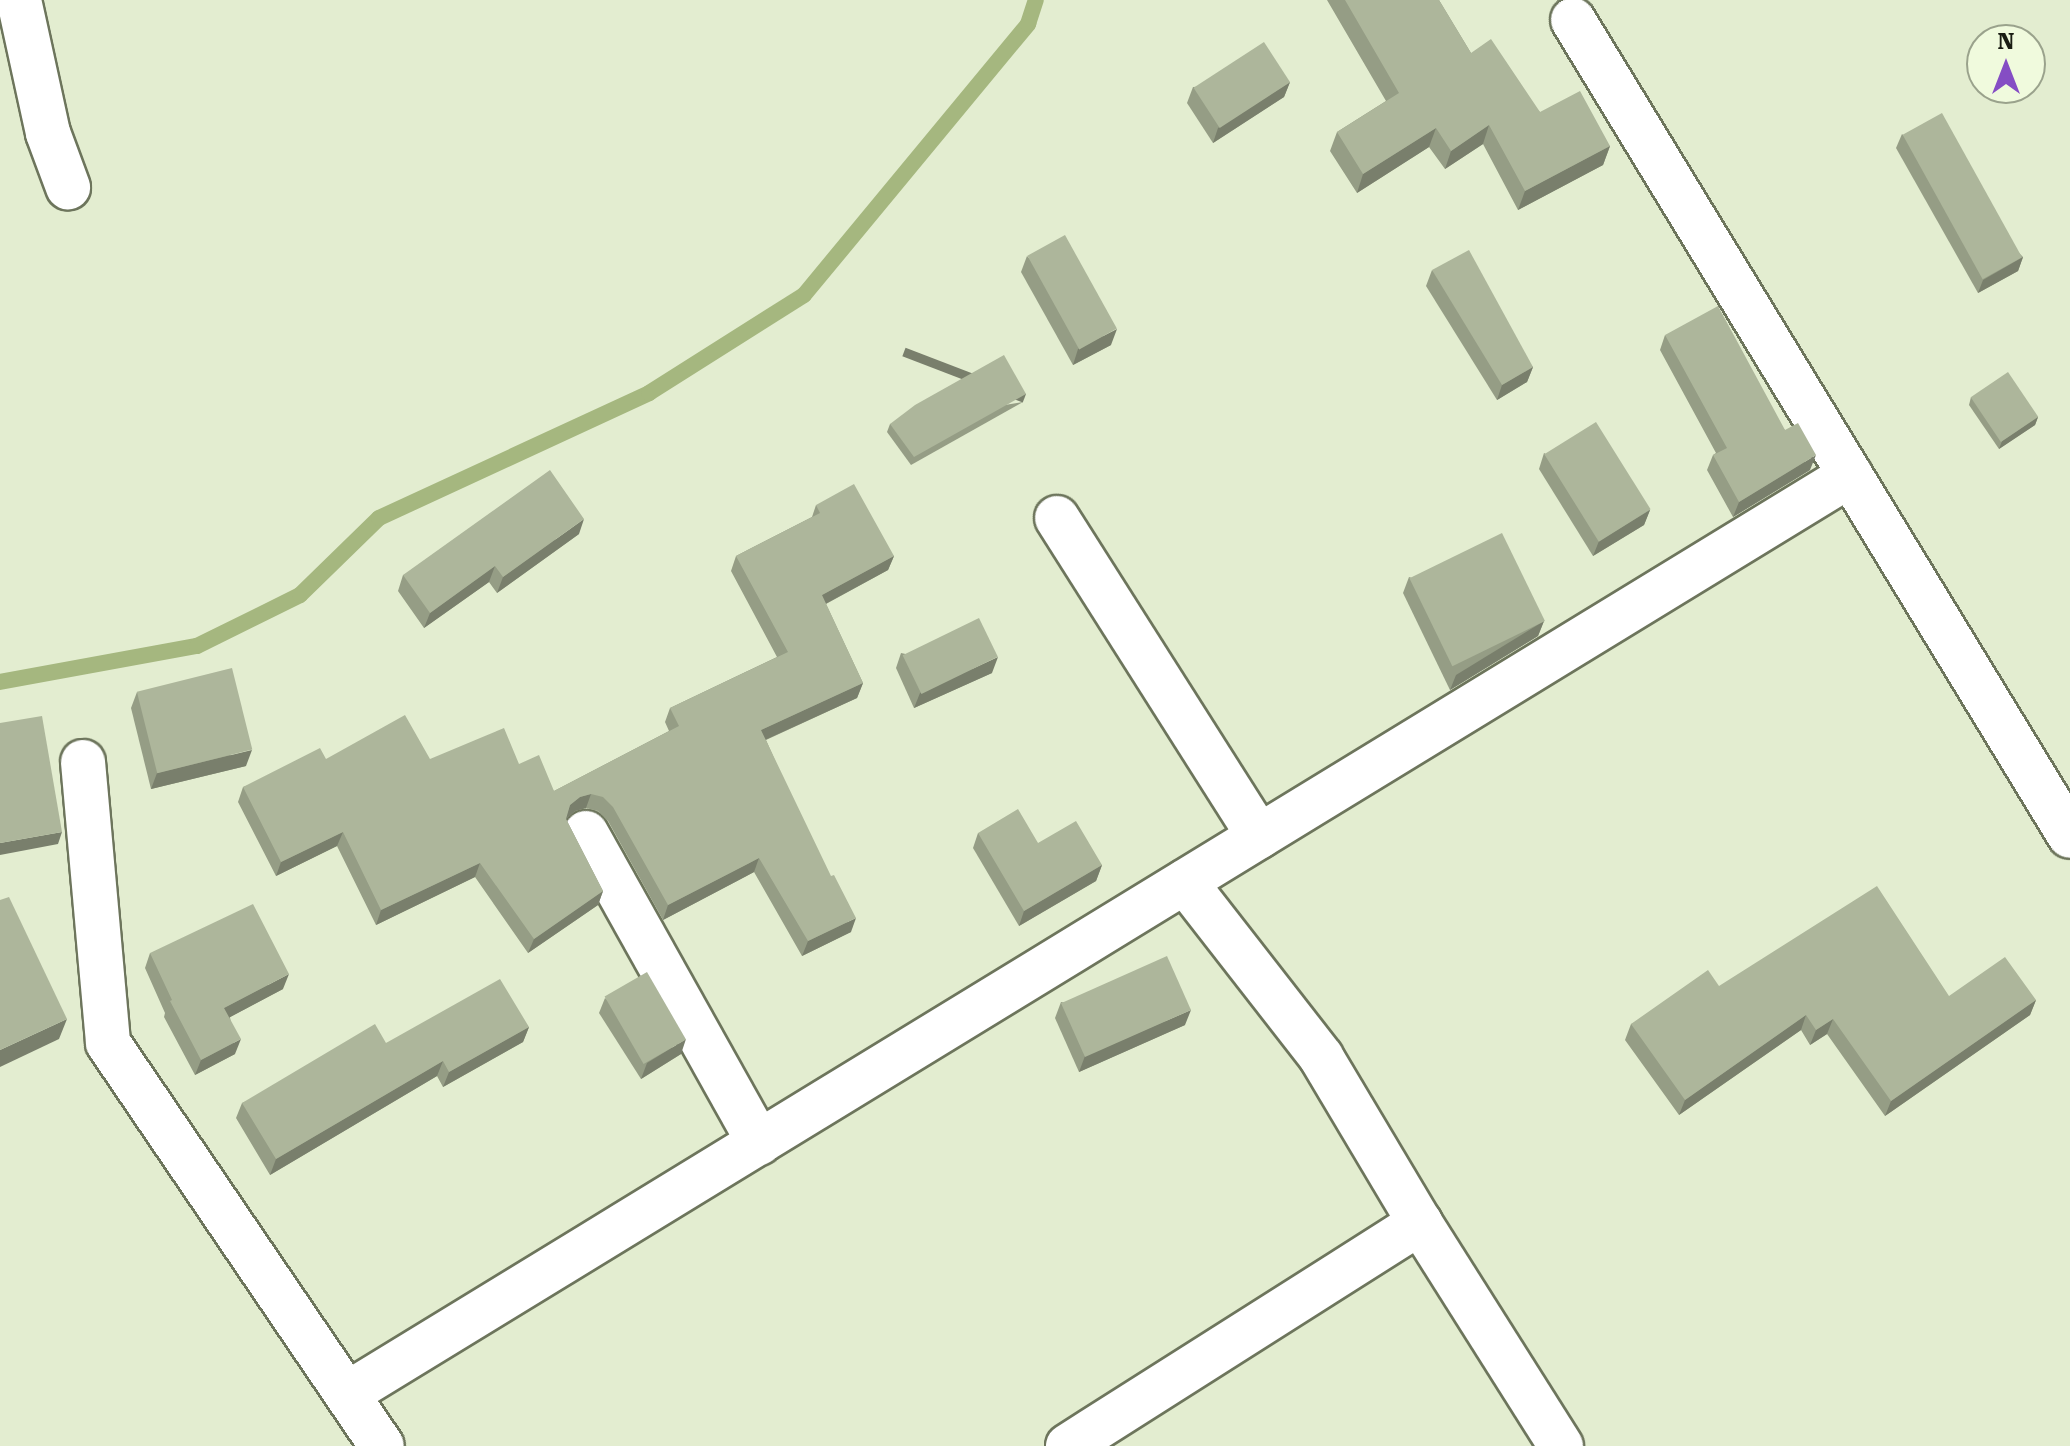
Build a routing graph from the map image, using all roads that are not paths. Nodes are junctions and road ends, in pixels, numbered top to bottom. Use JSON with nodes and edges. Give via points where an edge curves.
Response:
{"nodes":[{"id":1,"x":19,"y":0,"type":"edge"},
{"id":2,"x":1573,"y":20,"type":"dead end"},
{"id":3,"x":68,"y":187,"type":"dead end"},
{"id":4,"x":1850,"y":475,"type":"junction"},
{"id":5,"x":1057,"y":518,"type":"dead end"},
{"id":6,"x":83,"y":762,"type":"dead end"},
{"id":7,"x":586,"y":833,"type":"dead end"},
{"id":8,"x":1259,"y":836,"type":"junction"},
{"id":9,"x":2070,"y":836,"type":"edge"},
{"id":10,"x":1185,"y":882,"type":"junction"},
{"id":11,"x":759,"y":1143,"type":"junction"},
{"id":12,"x":1420,"y":1223,"type":"junction"},
{"id":13,"x":347,"y":1394,"type":"junction"},
{"id":14,"x":382,"y":1446,"type":"edge"},
{"id":15,"x":1068,"y":1446,"type":"edge"},
{"id":16,"x":1561,"y":1446,"type":"edge"}],
"edges":[{"from":1,"to":3,"type":"street","via":[[48,133]]},
{"from":2,"to":4,"type":"street"},
{"from":4,"to":8,"type":"street"},
{"from":4,"to":9,"type":"street"},
{"from":5,"to":8,"type":"street"},
{"from":6,"to":13,"type":"street","via":[[108,1043]]},
{"from":7,"to":11,"type":"street"},
{"from":8,"to":10,"type":"street"},
{"from":10,"to":11,"type":"street"},
{"from":10,"to":12,"type":"street","via":[[1321,1057]]},
{"from":11,"to":13,"type":"street"},
{"from":12,"to":15,"type":"street"},
{"from":12,"to":16,"type":"street"},
{"from":13,"to":14,"type":"street"}]}
